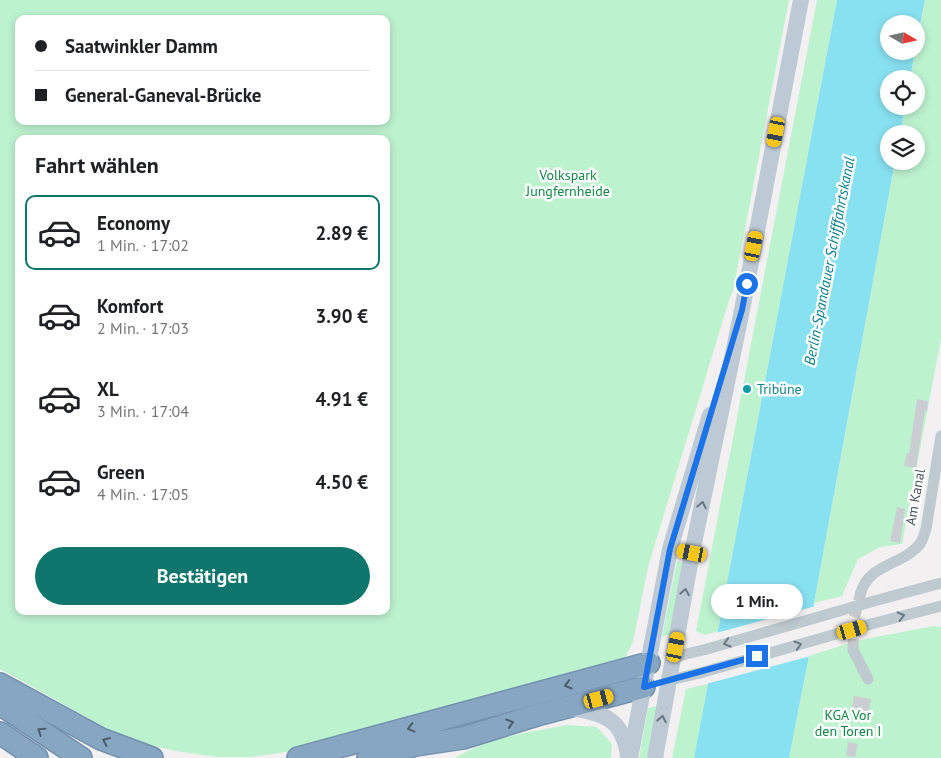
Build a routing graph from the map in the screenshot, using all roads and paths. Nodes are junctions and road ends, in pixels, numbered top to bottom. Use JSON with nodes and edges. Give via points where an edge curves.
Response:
{"nodes":[{"id":1,"x":801,"y":0,"type":"edge"},
{"id":2,"x":742,"y":310,"type":"junction"},
{"id":3,"x":941,"y":436,"type":"edge"},
{"id":4,"x":670,"y":549,"type":"junction"},
{"id":5,"x":692,"y":553,"type":"junction"},
{"id":6,"x":934,"y":584,"type":"edge"},
{"id":7,"x":861,"y":592,"type":"tunnel mouth"},
{"id":8,"x":938,"y":608,"type":"edge"},
{"id":9,"x":853,"y":650,"type":"tunnel mouth"},
{"id":10,"x":674,"y":657,"type":"junction"},
{"id":11,"x":649,"y":663,"type":"junction"},
{"id":12,"x":868,"y":679,"type":"dead end"},
{"id":13,"x":670,"y":680,"type":"junction"},
{"id":14,"x":0,"y":684,"type":"edge"},
{"id":15,"x":644,"y":687,"type":"junction"},
{"id":16,"x":0,"y":704,"type":"edge"},
{"id":17,"x":567,"y":708,"type":"junction"},
{"id":18,"x":0,"y":733,"type":"edge"},
{"id":19,"x":464,"y":738,"type":"junction"},
{"id":20,"x":37,"y":758,"type":"edge"},
{"id":21,"x":82,"y":758,"type":"edge"},
{"id":22,"x":152,"y":758,"type":"edge"},
{"id":23,"x":298,"y":758,"type":"edge"},
{"id":24,"x":368,"y":758,"type":"edge"},
{"id":25,"x":442,"y":758,"type":"edge"},
{"id":26,"x":629,"y":758,"type":"edge"},
{"id":27,"x":655,"y":758,"type":"edge"}],
"edges":[{"from":1,"to":2,"type":"main road"},
{"from":2,"to":4,"type":"main road"},
{"from":5,"to":2,"type":"main road","one_way":true},
{"from":3,"to":7,"type":"street","name":"Am Kanal","via":[[926,529],[920,543],[903,558],[878,569],[864,583]]},
{"from":4,"to":5,"type":"main road"},
{"from":4,"to":11,"type":"main road"},
{"from":10,"to":5,"type":"main road","one_way":true},
{"from":6,"to":8,"type":"street"},
{"from":6,"to":10,"type":"street","one_way":true,"bridge":true},
{"from":13,"to":8,"type":"street","one_way":true,"bridge":true},
{"from":9,"to":12,"type":"street"},
{"from":10,"to":11,"type":"main road"},
{"from":10,"to":13,"type":"main road"},
{"from":11,"to":15,"type":"main road"},
{"from":11,"to":23,"type":"highway","one_way":true},
{"from":13,"to":15,"type":"main road"},
{"from":27,"to":13,"type":"main road","one_way":true},
{"from":22,"to":14,"type":"highway","one_way":true,"via":[[101,739]]},
{"from":15,"to":17,"type":"highway"},
{"from":15,"to":26,"type":"main road"},
{"from":21,"to":16,"type":"highway","one_way":true},
{"from":19,"to":17,"type":"highway","one_way":true},
{"from":17,"to":26,"type":"main road","via":[[596,712],[617,725],[626,742]]},
{"from":18,"to":20,"type":"highway"},
{"from":19,"to":24,"type":"highway","via":[[416,745]]},
{"from":19,"to":25,"type":"highway"}]}
